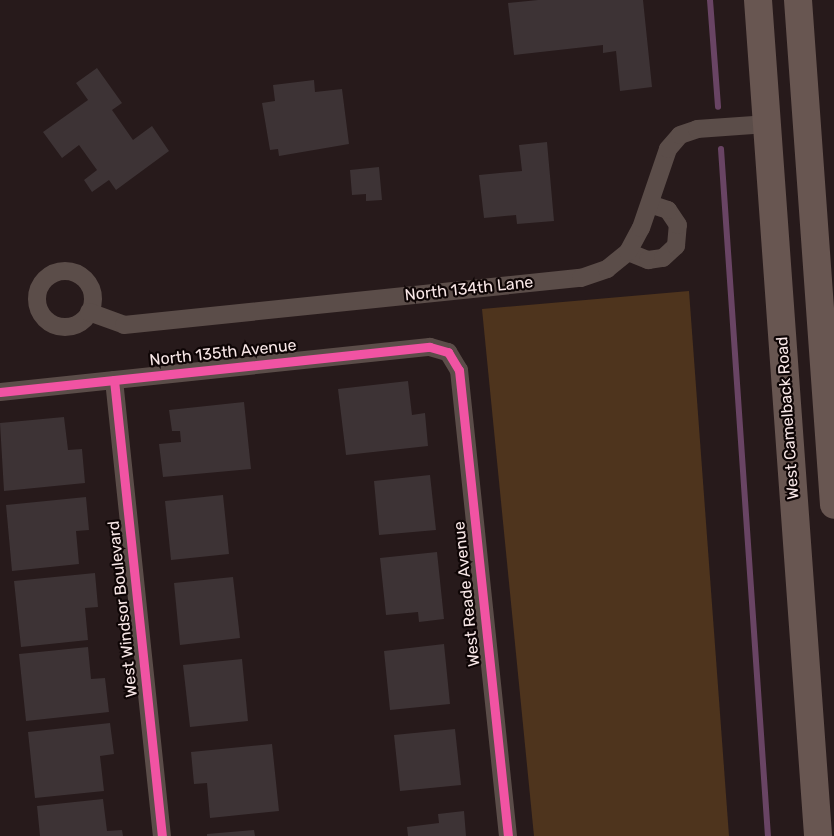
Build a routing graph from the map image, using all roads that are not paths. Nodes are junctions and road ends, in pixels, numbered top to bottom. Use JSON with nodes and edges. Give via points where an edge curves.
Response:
{"nodes":[{"id":1,"x":758,"y":0,"type":"edge"},
{"id":2,"x":798,"y":0,"type":"edge"},
{"id":3,"x":766,"y":124,"type":"junction"},
{"id":4,"x":650,"y":204,"type":"junction"},
{"id":5,"x":628,"y":252,"type":"junction"},
{"id":6,"x":89,"y":312,"type":"dead end"},
{"id":7,"x":448,"y":352,"type":"joint"},
{"id":8,"x":114,"y":380,"type":"junction"},
{"id":9,"x":0,"y":392,"type":"edge"},
{"id":10,"x":834,"y":505,"type":"edge"},
{"id":11,"x":162,"y":836,"type":"edge"},
{"id":12,"x":508,"y":836,"type":"edge"},
{"id":13,"x":818,"y":836,"type":"edge"}],
"edges":[{"from":1,"to":3,"type":"main road","name":"West Camelback Road"},
{"from":2,"to":10,"type":"main road"},
{"from":3,"to":4,"type":"street","name":"North 134th Lane","via":[[698,129],[680,135],[668,149]]},
{"from":3,"to":13,"type":"main road","name":"West Camelback Road"},
{"from":4,"to":5,"type":"street","name":"North 134th Lane"},
{"from":4,"to":5,"type":"street","via":[[668,210],[678,225],[676,246],[663,258],[648,260]]},
{"from":5,"to":6,"type":"street","name":"North 134th Lane","via":[[607,269],[581,278],[124,325]]},
{"from":7,"to":8,"type":"street","name":"North 135th Avenue","via":[[430,347]]},
{"from":7,"to":12,"type":"street","name":"West Reade Avenue","via":[[459,370]]},
{"from":8,"to":9,"type":"street","name":"North 135th Avenue"},
{"from":8,"to":11,"type":"street","name":"West Windsor Boulevard"}]}
